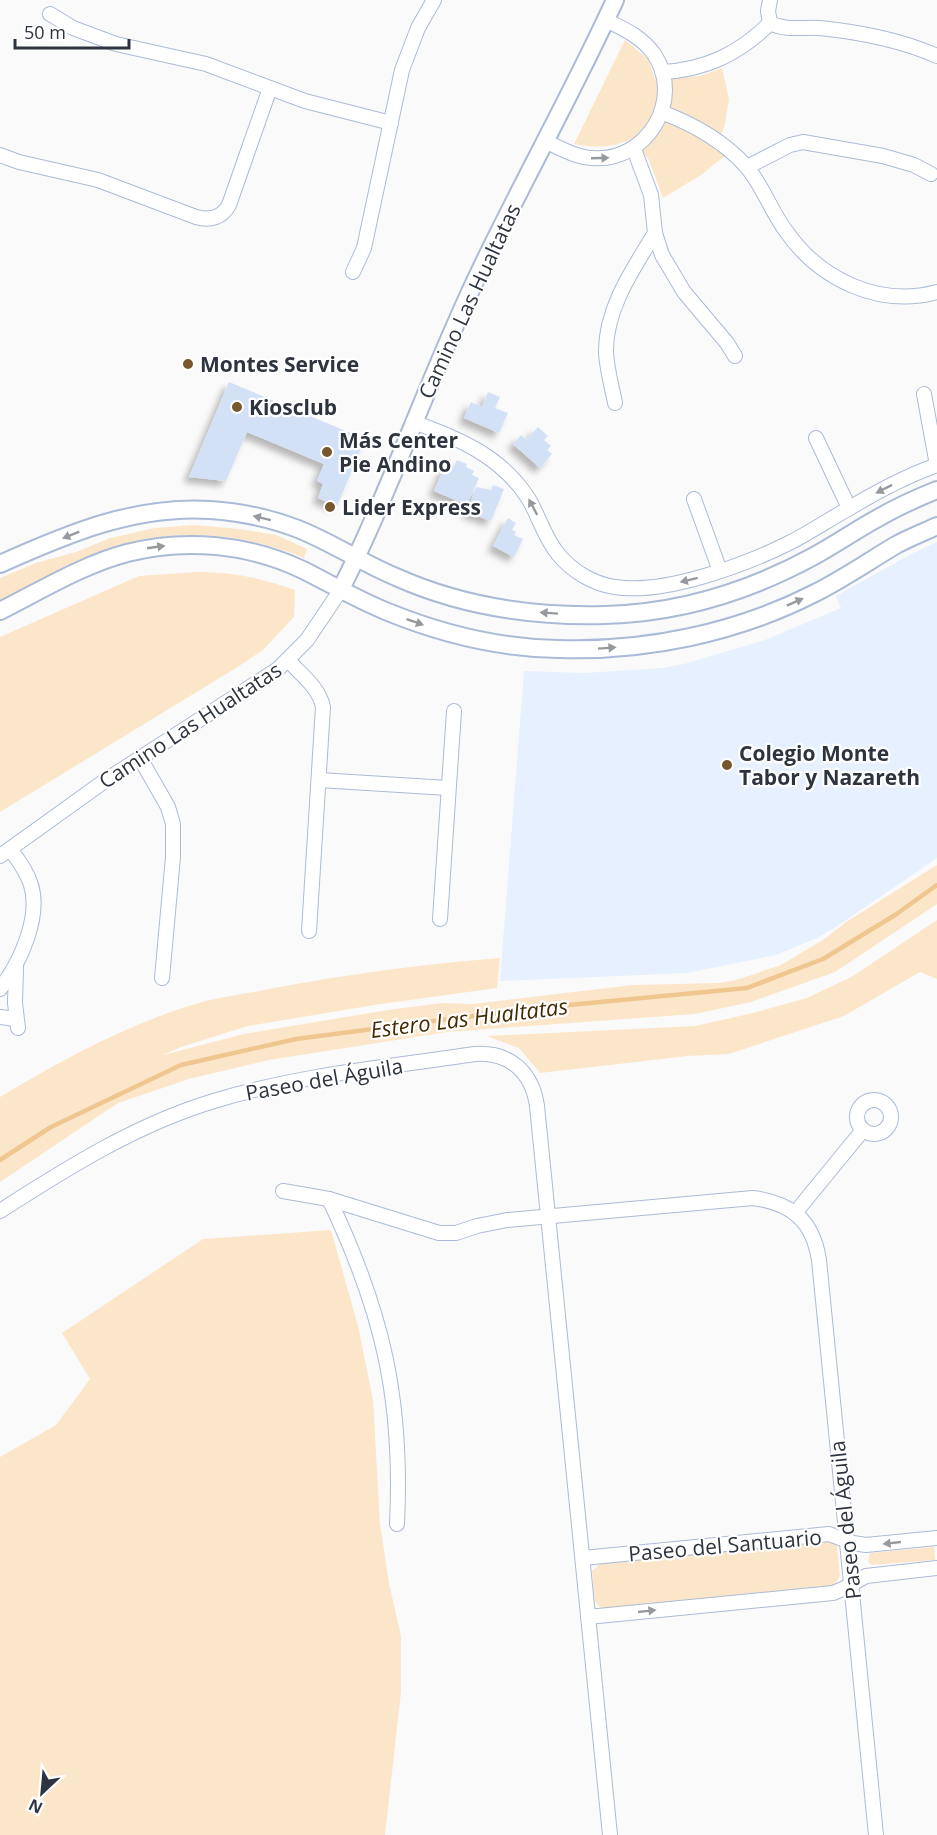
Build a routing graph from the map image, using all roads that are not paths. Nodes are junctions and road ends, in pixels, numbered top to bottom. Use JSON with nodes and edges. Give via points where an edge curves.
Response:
{"nodes":[{"id":1,"x":434,"y":0,"type":"edge"},
{"id":2,"x":615,"y":0,"type":"edge"},
{"id":3,"x":770,"y":0,"type":"edge"},
{"id":4,"x":50,"y":14,"type":"dead end"},
{"id":5,"x":606,"y":20,"type":"junction"},
{"id":6,"x":770,"y":23,"type":"junction"},
{"id":7,"x":937,"y":56,"type":"edge"},
{"id":8,"x":662,"y":72,"type":"junction"},
{"id":9,"x":270,"y":88,"type":"junction"},
{"id":10,"x":661,"y":112,"type":"junction"},
{"id":11,"x":391,"y":123,"type":"junction"},
{"id":12,"x":545,"y":141,"type":"junction"},
{"id":13,"x":634,"y":148,"type":"junction"},
{"id":14,"x":0,"y":155,"type":"edge"},
{"id":15,"x":747,"y":167,"type":"junction"},
{"id":16,"x":931,"y":174,"type":"dead end"},
{"id":17,"x":655,"y":233,"type":"junction"},
{"id":18,"x":353,"y":272,"type":"dead end"},
{"id":19,"x":937,"y":292,"type":"edge"},
{"id":20,"x":735,"y":356,"type":"dead end"},
{"id":21,"x":924,"y":394,"type":"dead end"},
{"id":22,"x":615,"y":403,"type":"dead end"},
{"id":23,"x":413,"y":422,"type":"junction"},
{"id":24,"x":816,"y":438,"type":"dead end"},
{"id":25,"x":937,"y":465,"type":"edge"},
{"id":26,"x":937,"y":490,"type":"edge"},
{"id":27,"x":694,"y":499,"type":"dead end"},
{"id":28,"x":849,"y":508,"type":"junction"},
{"id":29,"x":937,"y":526,"type":"edge"},
{"id":30,"x":356,"y":559,"type":"junction"},
{"id":31,"x":0,"y":564,"type":"edge"},
{"id":32,"x":720,"y":570,"type":"junction"},
{"id":33,"x":340,"y":591,"type":"junction"},
{"id":34,"x":0,"y":611,"type":"edge"},
{"id":35,"x":288,"y":660,"type":"junction"},
{"id":36,"x":454,"y":711,"type":"dead end"},
{"id":37,"x":140,"y":758,"type":"junction"},
{"id":38,"x":318,"y":780,"type":"junction"},
{"id":39,"x":448,"y":788,"type":"junction"},
{"id":40,"x":5,"y":853,"type":"edge"},
{"id":41,"x":440,"y":919,"type":"dead end"},
{"id":42,"x":309,"y":931,"type":"dead end"},
{"id":43,"x":16,"y":967,"type":"junction"},
{"id":44,"x":162,"y":978,"type":"dead end"},
{"id":45,"x":0,"y":989,"type":"edge"},
{"id":46,"x":0,"y":1017,"type":"edge"},
{"id":47,"x":863,"y":1130,"type":"dead end"},
{"id":48,"x":283,"y":1191,"type":"dead end"},
{"id":49,"x":329,"y":1200,"type":"junction"},
{"id":50,"x":0,"y":1211,"type":"edge"},
{"id":51,"x":795,"y":1213,"type":"junction"},
{"id":52,"x":548,"y":1216,"type":"junction"},
{"id":53,"x":397,"y":1524,"type":"dead end"},
{"id":54,"x":937,"y":1538,"type":"edge"},
{"id":55,"x":847,"y":1540,"type":"junction"},
{"id":56,"x":583,"y":1558,"type":"junction"},
{"id":57,"x":937,"y":1568,"type":"edge"},
{"id":58,"x":851,"y":1584,"type":"junction"},
{"id":59,"x":588,"y":1617,"type":"junction"},
{"id":60,"x":610,"y":1835,"type":"edge"},
{"id":61,"x":876,"y":1835,"type":"edge"}],
"edges":[{"from":1,"to":11,"type":"street","via":[[407,56]]},
{"from":2,"to":5,"type":"street","name":"Camino Las Hualtatas"},
{"from":3,"to":6,"type":"street"},
{"from":4,"to":9,"type":"street","via":[[73,28],[116,44],[206,64]]},
{"from":5,"to":8,"type":"street","via":[[639,38],[654,54]]},
{"from":5,"to":12,"type":"street","name":"Camino Las Hualtatas"},
{"from":6,"to":7,"type":"street","via":[[882,39]]},
{"from":6,"to":8,"type":"street","via":[[719,60],[693,69]]},
{"from":8,"to":10,"type":"street"},
{"from":9,"to":11,"type":"street","via":[[335,110]]},
{"from":9,"to":14,"type":"street","via":[[229,205],[222,214],[210,219],[196,218],[98,180]]},
{"from":10,"to":13,"type":"street","via":[[652,131]]},
{"from":10,"to":15,"type":"street","via":[[712,136]]},
{"from":11,"to":18,"type":"street","via":[[364,248]]},
{"from":12,"to":13,"type":"street","one_way":true,"via":[[574,155],[594,159]]},
{"from":12,"to":23,"type":"street","name":"Camino Las Hualtatas","via":[[477,277]]},
{"from":13,"to":17,"type":"street","via":[[651,195]]},
{"from":15,"to":16,"type":"street","via":[[804,142],[891,158]]},
{"from":15,"to":19,"type":"street","via":[[794,242],[818,266],[857,287],[884,295],[910,297]]},
{"from":17,"to":20,"type":"street","via":[[662,255],[684,292]]},
{"from":17,"to":22,"type":"street","via":[[610,320],[606,354]]},
{"from":21,"to":25,"type":"street"},
{"from":23,"to":30,"type":"street","name":"Camino Las Hualtatas"},
{"from":32,"to":23,"type":"street","one_way":true,"via":[[646,587],[615,587],[593,580],[557,553],[528,498],[506,471],[462,441]]},
{"from":24,"to":28,"type":"street"},
{"from":25,"to":28,"type":"street","one_way":true},
{"from":26,"to":30,"type":"street","one_way":true,"via":[[757,584],[708,599],[641,612],[549,614],[481,605],[416,585]]},
{"from":27,"to":32,"type":"street"},
{"from":28,"to":32,"type":"street","via":[[790,543]]},
{"from":33,"to":29,"type":"street","one_way":true,"via":[[414,622],[503,644],[557,649],[636,646],[701,634],[784,607]]},
{"from":30,"to":31,"type":"street","one_way":true,"via":[[284,524],[240,513],[192,509],[115,519]]},
{"from":30,"to":33,"type":"street","name":"Camino Las Hualtatas"},
{"from":34,"to":33,"type":"street","one_way":true,"via":[[94,564],[173,545],[247,550],[303,570]]},
{"from":33,"to":35,"type":"street","name":"Camino Las Hualtatas","via":[[318,626]]},
{"from":35,"to":37,"type":"street","name":"Camino Las Hualtatas"},
{"from":35,"to":38,"type":"street","via":[[315,688],[321,701]]},
{"from":36,"to":39,"type":"street"},
{"from":37,"to":40,"type":"street","name":"Camino Las Hualtatas"},
{"from":37,"to":44,"type":"street","via":[[168,807],[174,833]]},
{"from":38,"to":39,"type":"street"},
{"from":38,"to":42,"type":"street"},
{"from":39,"to":41,"type":"street"},
{"from":40,"to":43,"type":"street","via":[[27,875],[34,902]]},
{"from":43,"to":45,"type":"street"},
{"from":43,"to":46,"type":"street","via":[[17,1023]]},
{"from":47,"to":51,"type":"street"},
{"from":48,"to":49,"type":"street","name":"Paseo del Águila"},
{"from":49,"to":52,"type":"street","name":"Paseo del Águila","via":[[439,1233]]},
{"from":49,"to":53,"type":"street","via":[[362,1274],[384,1346],[397,1432]]},
{"from":50,"to":52,"type":"street","name":"Paseo del Águila","via":[[123,1139],[212,1101],[297,1081],[484,1053],[514,1064],[532,1085]]},
{"from":51,"to":52,"type":"street","name":"Paseo del Águila","via":[[776,1202],[753,1198]]},
{"from":51,"to":55,"type":"street","name":"Paseo del Águila","via":[[811,1233],[819,1260]]},
{"from":52,"to":56,"type":"street","name":"Paseo del Águila"},
{"from":54,"to":55,"type":"street","name":"Paseo del Santuario","one_way":true,"via":[[866,1545]]},
{"from":55,"to":56,"type":"street","name":"Paseo del Santuario","via":[[829,1534]]},
{"from":55,"to":58,"type":"street","name":"Paseo del Águila"},
{"from":56,"to":59,"type":"street","name":"Paseo del Águila"},
{"from":57,"to":58,"type":"street","via":[[871,1575]]},
{"from":59,"to":58,"type":"street","one_way":true,"via":[[833,1593]]},
{"from":58,"to":61,"type":"street","name":"Paseo del Águila"},
{"from":59,"to":60,"type":"street","name":"Paseo del Águila"}]}
